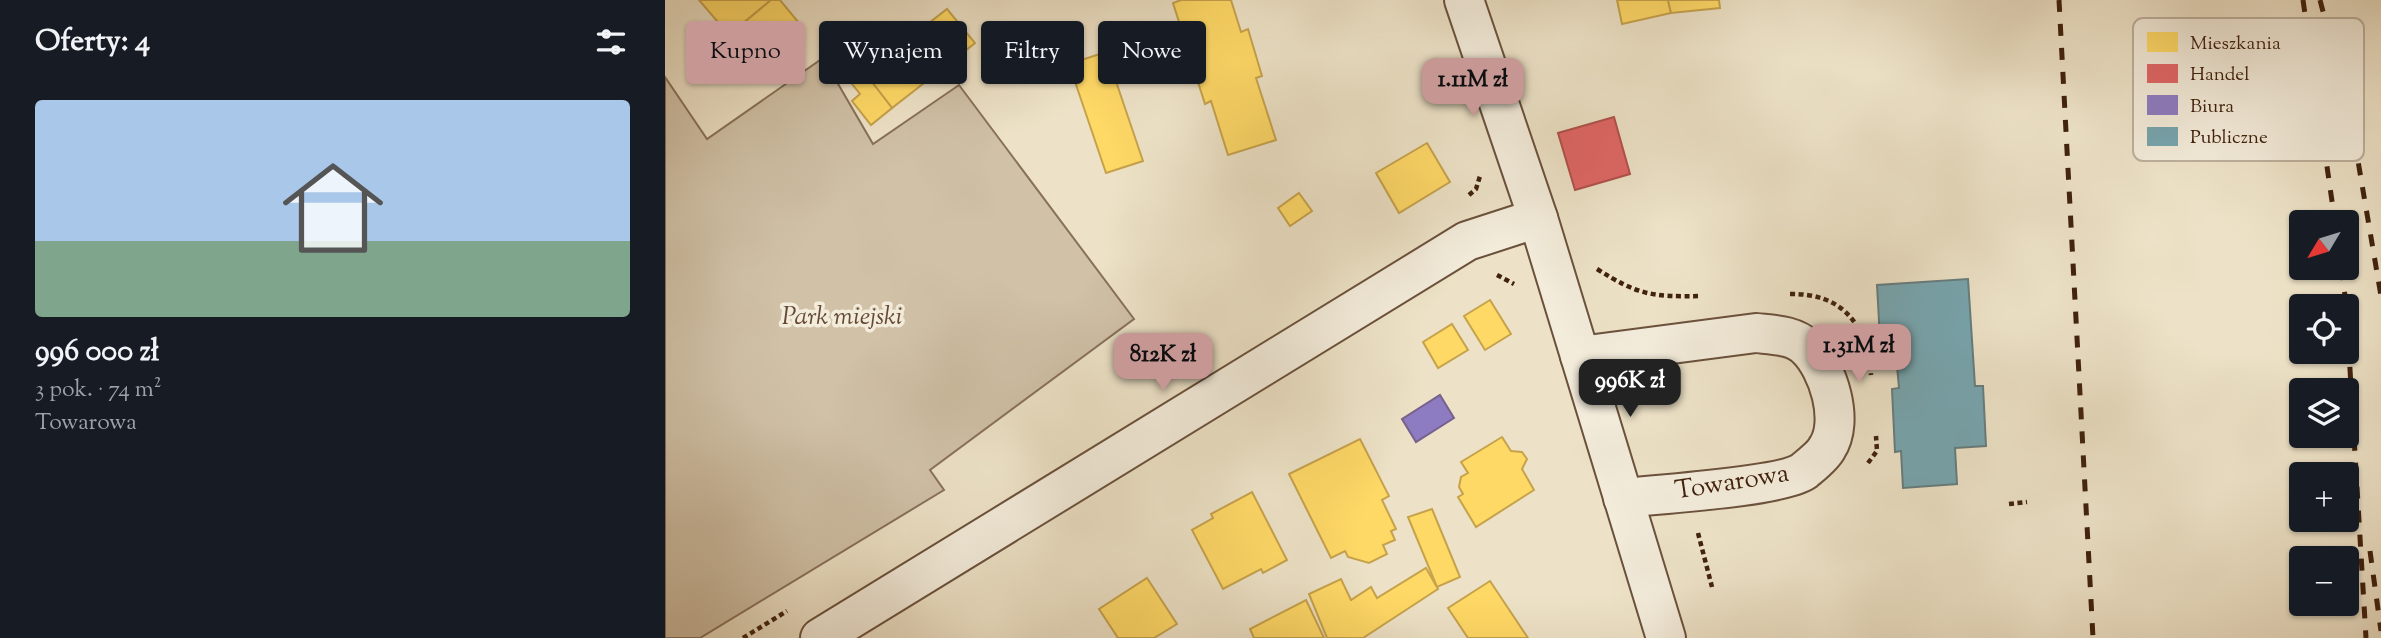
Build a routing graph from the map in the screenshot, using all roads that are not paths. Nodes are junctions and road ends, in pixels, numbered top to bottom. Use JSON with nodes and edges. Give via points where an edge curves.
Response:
{"nodes":[{"id":1,"x":1464,"y":0,"type":"edge"},
{"id":2,"x":1538,"y":218,"type":"junction"},
{"id":3,"x":1580,"y":356,"type":"junction"},
{"id":4,"x":1623,"y":498,"type":"junction"},
{"id":5,"x":820,"y":638,"type":"edge"},
{"id":6,"x":1666,"y":638,"type":"edge"}],
"edges":[{"from":1,"to":2,"type":"street"},
{"from":2,"to":3,"type":"street"},
{"from":2,"to":5,"type":"street","via":[[1467,241]]},
{"from":3,"to":4,"type":"street"},
{"from":3,"to":4,"type":"street","name":"Towarowa","via":[[1756,333],[1783,335],[1806,347],[1823,370],[1834,424],[1828,448],[1802,472],[1774,481]]},
{"from":4,"to":6,"type":"street"}]}
